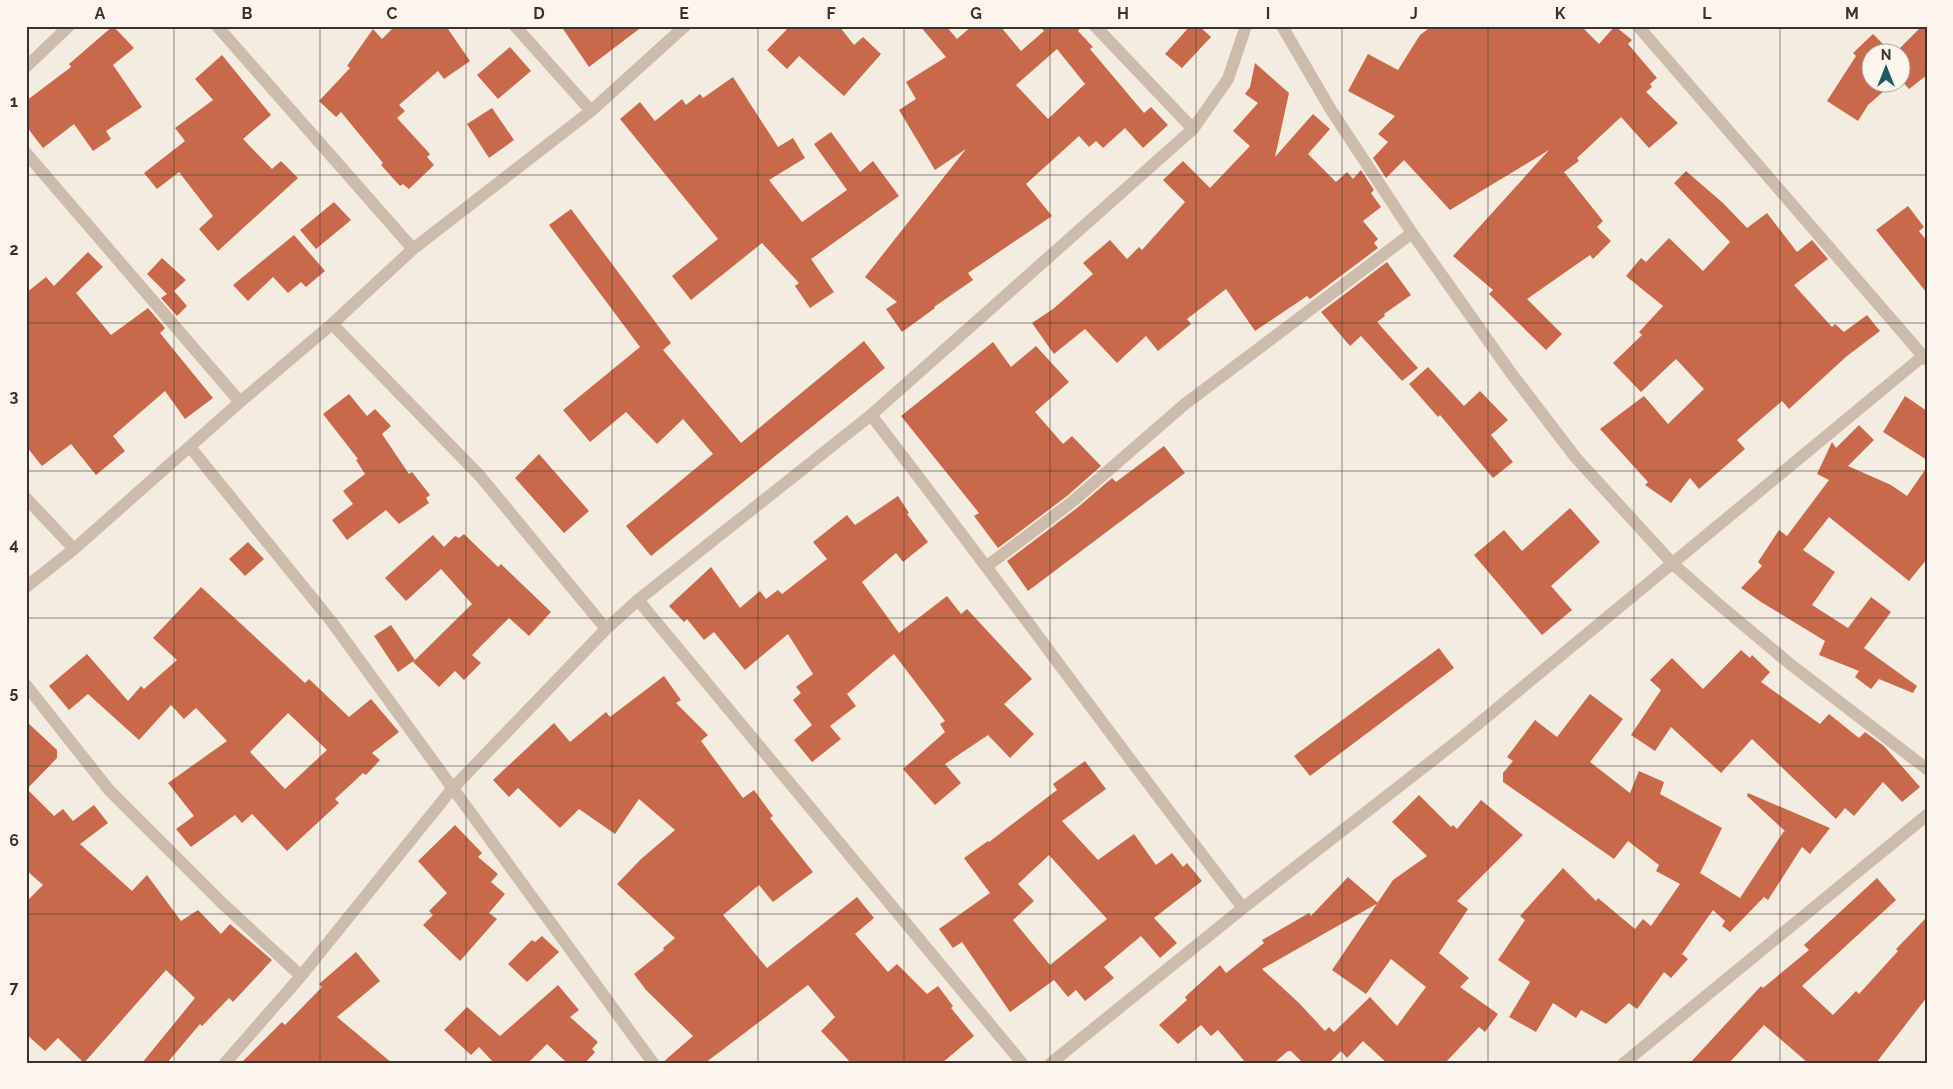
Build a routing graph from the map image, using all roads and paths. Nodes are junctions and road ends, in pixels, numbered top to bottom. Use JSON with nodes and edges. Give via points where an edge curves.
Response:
{"nodes":[{"id":1,"x":69,"y":26,"type":"edge"},
{"id":2,"x":217,"y":26,"type":"edge"},
{"id":3,"x":515,"y":26,"type":"edge"},
{"id":4,"x":685,"y":26,"type":"edge"},
{"id":5,"x":1094,"y":26,"type":"edge"},
{"id":6,"x":1246,"y":26,"type":"edge"},
{"id":7,"x":1282,"y":26,"type":"edge"},
{"id":8,"x":1638,"y":26,"type":"edge"},
{"id":9,"x":26,"y":67,"type":"edge"},
{"id":10,"x":591,"y":111,"type":"junction"},
{"id":11,"x":1193,"y":129,"type":"junction"},
{"id":12,"x":26,"y":153,"type":"edge"},
{"id":13,"x":1412,"y":233,"type":"junction"},
{"id":14,"x":413,"y":249,"type":"junction"},
{"id":15,"x":332,"y":324,"type":"junction"},
{"id":16,"x":1925,"y":358,"type":"edge"},
{"id":17,"x":240,"y":402,"type":"junction"},
{"id":18,"x":871,"y":415,"type":"junction"},
{"id":19,"x":190,"y":447,"type":"junction"},
{"id":20,"x":26,"y":498,"type":"edge"},
{"id":21,"x":74,"y":549,"type":"junction"},
{"id":22,"x":1673,"y":564,"type":"junction"},
{"id":23,"x":987,"y":566,"type":"junction"},
{"id":24,"x":26,"y":587,"type":"edge"},
{"id":25,"x":638,"y":600,"type":"junction"},
{"id":26,"x":606,"y":629,"type":"junction"},
{"id":27,"x":26,"y":685,"type":"edge"},
{"id":28,"x":1927,"y":769,"type":"edge"},
{"id":29,"x":452,"y":789,"type":"junction"},
{"id":30,"x":1927,"y":815,"type":"edge"},
{"id":31,"x":1243,"y":908,"type":"junction"},
{"id":32,"x":301,"y":976,"type":"junction"},
{"id":33,"x":225,"y":1063,"type":"edge"},
{"id":34,"x":653,"y":1063,"type":"edge"},
{"id":35,"x":1022,"y":1063,"type":"edge"},
{"id":36,"x":1051,"y":1063,"type":"edge"},
{"id":37,"x":1624,"y":1063,"type":"edge"}],
"edges":[{"from":1,"to":9,"type":"street"},
{"from":2,"to":14,"type":"street"},
{"from":3,"to":10,"type":"street"},
{"from":4,"to":10,"type":"street"},
{"from":5,"to":11,"type":"street"},
{"from":6,"to":11,"type":"street","via":[[1228,79]]},
{"from":7,"to":13,"type":"street","via":[[1331,110]]},
{"from":8,"to":16,"type":"street"},
{"from":10,"to":14,"type":"street"},
{"from":11,"to":18,"type":"street"},
{"from":12,"to":17,"type":"street"},
{"from":13,"to":22,"type":"street","via":[[1576,458]]},
{"from":13,"to":23,"type":"street","via":[[1185,404],[1072,502]]},
{"from":14,"to":15,"type":"street"},
{"from":15,"to":17,"type":"street"},
{"from":15,"to":26,"type":"street","via":[[480,476]]},
{"from":16,"to":22,"type":"street"},
{"from":17,"to":19,"type":"street"},
{"from":18,"to":23,"type":"street"},
{"from":18,"to":25,"type":"street"},
{"from":19,"to":21,"type":"street"},
{"from":19,"to":29,"type":"street","via":[[331,621]]},
{"from":20,"to":21,"type":"street"},
{"from":21,"to":24,"type":"street"},
{"from":22,"to":28,"type":"street","via":[[1790,664]]},
{"from":22,"to":31,"type":"street","via":[[1460,739]]},
{"from":23,"to":31,"type":"street","via":[[1141,776]]},
{"from":25,"to":26,"type":"street"},
{"from":25,"to":35,"type":"street"},
{"from":26,"to":29,"type":"street"},
{"from":27,"to":32,"type":"street","via":[[109,790],[222,903]]},
{"from":29,"to":32,"type":"street"},
{"from":29,"to":34,"type":"street"},
{"from":30,"to":37,"type":"street"},
{"from":31,"to":36,"type":"street"},
{"from":32,"to":33,"type":"street"}]}
